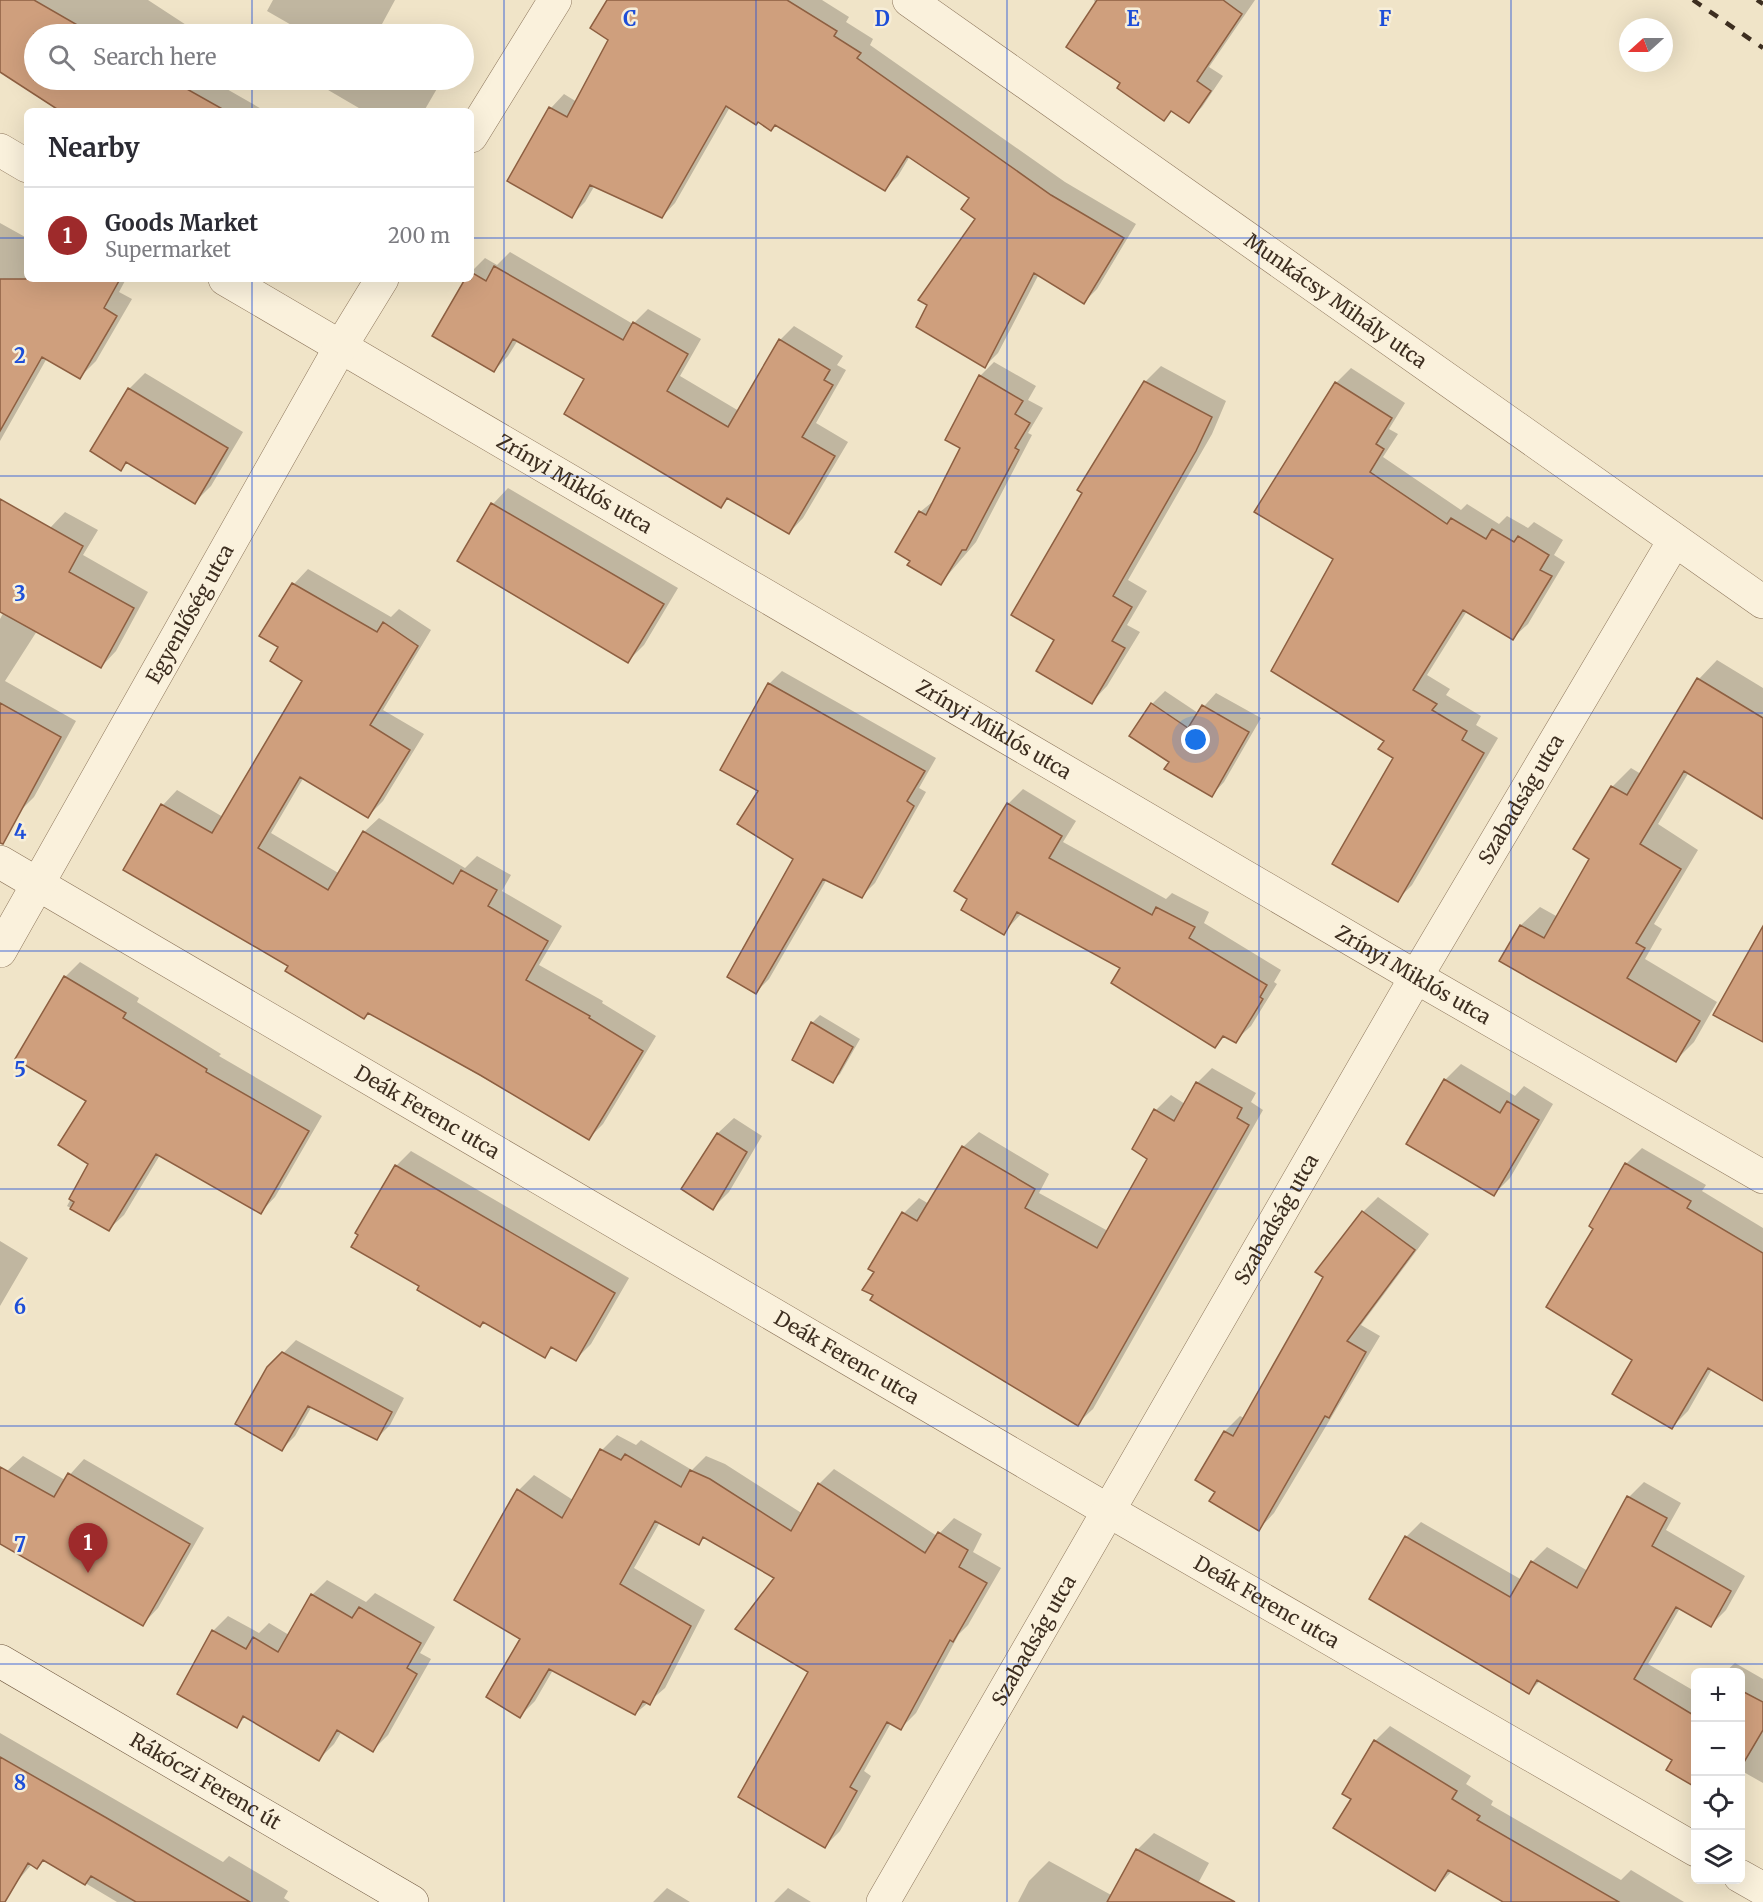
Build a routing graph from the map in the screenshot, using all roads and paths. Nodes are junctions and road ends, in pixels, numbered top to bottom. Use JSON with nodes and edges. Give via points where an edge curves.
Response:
{"nodes":[{"id":1,"x":555,"y":0,"type":"edge"},
{"id":2,"x":909,"y":0,"type":"edge"},
{"id":3,"x":474,"y":131,"type":"edge"},
{"id":4,"x":0,"y":150,"type":"edge"},
{"id":5,"x":24,"y":164,"type":"edge"},
{"id":6,"x":230,"y":282,"type":"edge"},
{"id":7,"x":380,"y":282,"type":"edge"},
{"id":8,"x":341,"y":346,"type":"junction"},
{"id":9,"x":1674,"y":541,"type":"junction"},
{"id":10,"x":1763,"y":603,"type":"edge"},
{"id":11,"x":0,"y":862,"type":"edge"},
{"id":12,"x":38,"y":884,"type":"junction"},
{"id":13,"x":0,"y":951,"type":"edge"},
{"id":14,"x":1416,"y":977,"type":"junction"},
{"id":15,"x":1763,"y":1177,"type":"edge"},
{"id":16,"x":1109,"y":1511,"type":"junction"},
{"id":17,"x":0,"y":1661,"type":"edge"},
{"id":18,"x":1691,"y":1848,"type":"edge"},
{"id":19,"x":1745,"y":1879,"type":"edge"},
{"id":20,"x":1763,"y":1889,"type":"edge"},
{"id":21,"x":412,"y":1902,"type":"edge"},
{"id":22,"x":883,"y":1902,"type":"edge"}],
"edges":[{"from":1,"to":3,"type":"street"},
{"from":2,"to":9,"type":"street","name":"Munkácsy Mihály utca"},
{"from":4,"to":5,"type":"street"},
{"from":6,"to":8,"type":"street","name":"Zrínyi Miklós utca"},
{"from":7,"to":8,"type":"street","name":"Egyenlőség utca"},
{"from":8,"to":12,"type":"street","name":"Egyenlőség utca"},
{"from":8,"to":14,"type":"street","name":"Zrínyi Miklós utca"},
{"from":9,"to":10,"type":"street","name":"Munkácsy Mihály utca"},
{"from":9,"to":14,"type":"street","name":"Szabadság utca"},
{"from":11,"to":12,"type":"street","name":"Deák Ferenc utca"},
{"from":12,"to":13,"type":"street","name":"Egyenlőség utca"},
{"from":12,"to":16,"type":"street","name":"Deák Ferenc utca"},
{"from":14,"to":15,"type":"street","name":"Zrínyi Miklós utca"},
{"from":14,"to":16,"type":"street","name":"Szabadság utca"},
{"from":16,"to":18,"type":"street","name":"Deák Ferenc utca"},
{"from":16,"to":22,"type":"street","name":"Szabadság utca"},
{"from":17,"to":21,"type":"street","name":"Rákóczi Ferenc út"},
{"from":19,"to":20,"type":"street"}]}
